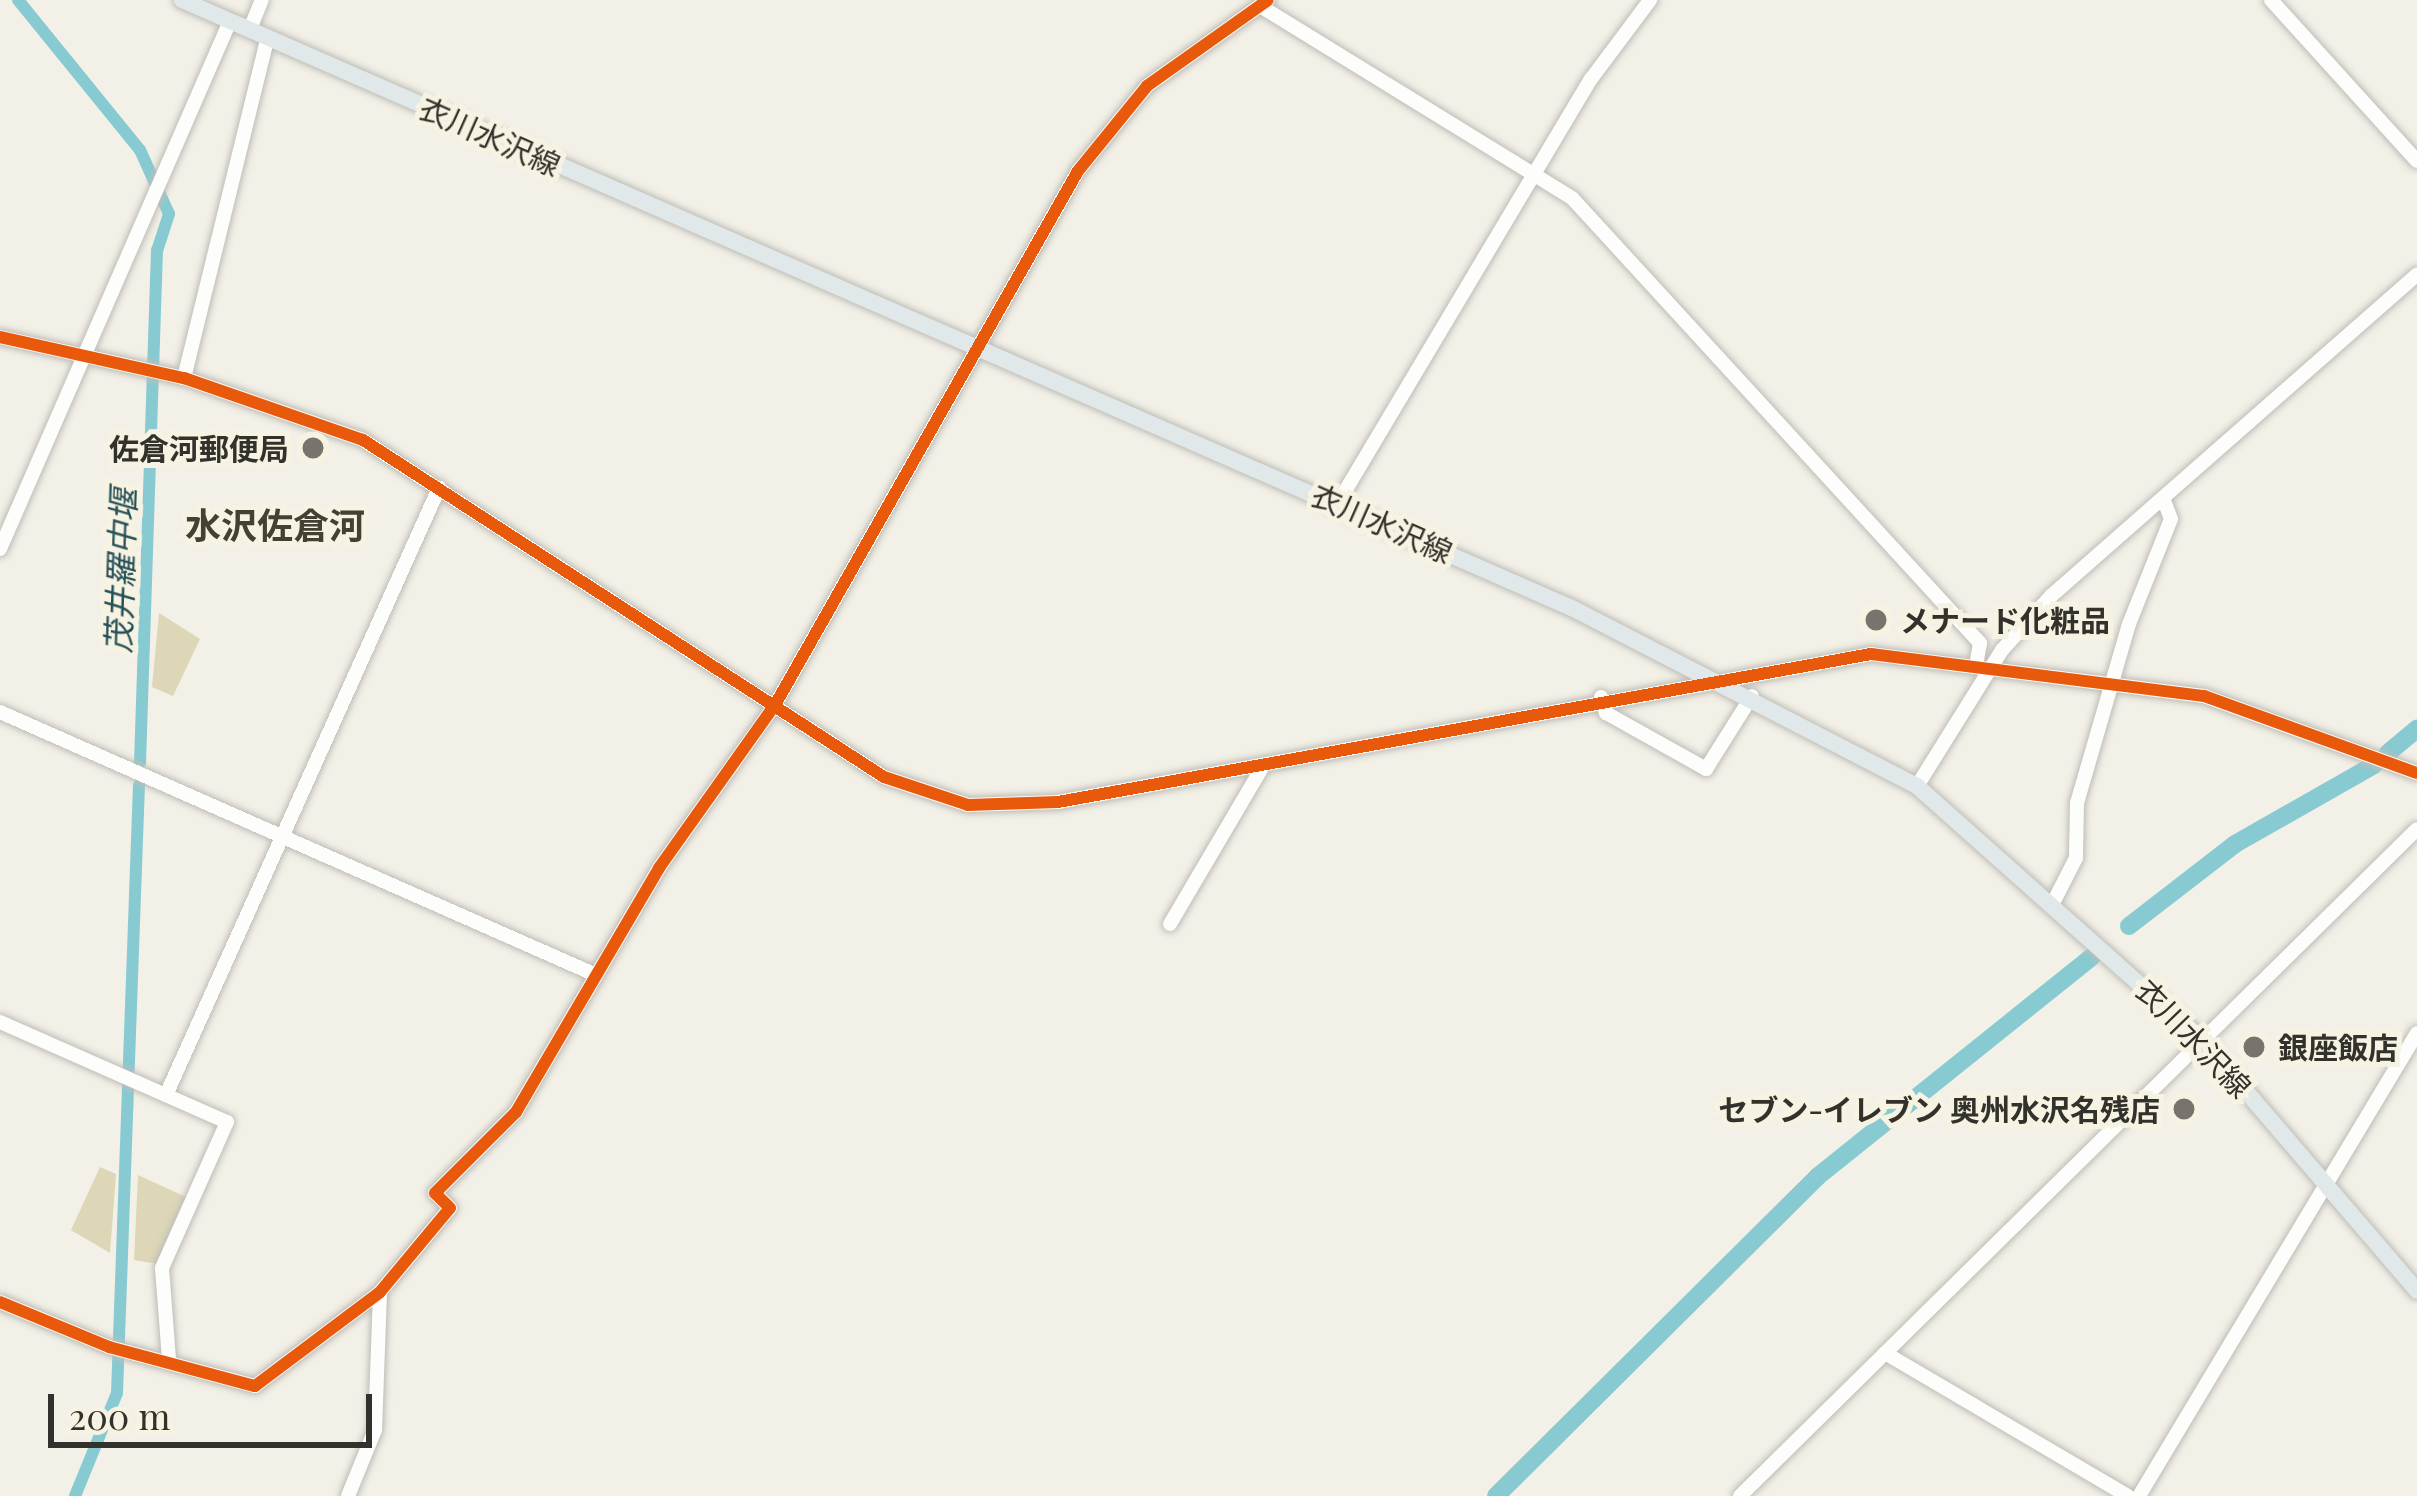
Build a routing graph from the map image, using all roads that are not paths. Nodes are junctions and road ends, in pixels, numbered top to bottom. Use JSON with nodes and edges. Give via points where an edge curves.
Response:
{"nodes":[{"id":1,"x":182,"y":0,"type":"edge"},
{"id":2,"x":262,"y":0,"type":"edge"},
{"id":3,"x":1650,"y":0,"type":"edge"},
{"id":4,"x":2271,"y":0,"type":"edge"},
{"id":5,"x":1264,"y":3,"type":"edge"},
{"id":6,"x":230,"y":21,"type":"junction"},
{"id":7,"x":250,"y":29,"type":"junction"},
{"id":8,"x":268,"y":37,"type":"junction"},
{"id":9,"x":2417,"y":161,"type":"edge"},
{"id":10,"x":1534,"y":174,"type":"junction"},
{"id":11,"x":2417,"y":274,"type":"edge"},
{"id":12,"x":0,"y":337,"type":"edge"},
{"id":13,"x":976,"y":351,"type":"junction"},
{"id":14,"x":82,"y":357,"type":"junction"},
{"id":15,"x":184,"y":378,"type":"junction"},
{"id":16,"x":439,"y":488,"type":"junction"},
{"id":17,"x":2164,"y":501,"type":"junction"},
{"id":18,"x":1338,"y":503,"type":"junction"},
{"id":19,"x":0,"y":549,"type":"edge"},
{"id":20,"x":1985,"y":662,"type":"junction"},
{"id":21,"x":1724,"y":678,"type":"junction"},
{"id":22,"x":2115,"y":679,"type":"junction"},
{"id":23,"x":1752,"y":696,"type":"junction"},
{"id":24,"x":1601,"y":697,"type":"junction"},
{"id":25,"x":775,"y":705,"type":"junction"},
{"id":26,"x":0,"y":712,"type":"edge"},
{"id":27,"x":1262,"y":768,"type":"junction"},
{"id":28,"x":2417,"y":773,"type":"edge"},
{"id":29,"x":1917,"y":786,"type":"junction"},
{"id":30,"x":2417,"y":829,"type":"edge"},
{"id":31,"x":281,"y":836,"type":"junction"},
{"id":32,"x":2055,"y":899,"type":"junction"},
{"id":33,"x":1171,"y":925,"type":"dead end"},
{"id":34,"x":596,"y":975,"type":"junction"},
{"id":35,"x":0,"y":1022,"type":"edge"},
{"id":36,"x":2417,"y":1034,"type":"edge"},
{"id":37,"x":2204,"y":1041,"type":"junction"},
{"id":38,"x":166,"y":1095,"type":"junction"},
{"id":39,"x":2327,"y":1186,"type":"junction"},
{"id":40,"x":2417,"y":1291,"type":"edge"},
{"id":41,"x":380,"y":1292,"type":"junction"},
{"id":42,"x":0,"y":1302,"type":"edge"},
{"id":43,"x":1885,"y":1353,"type":"junction"},
{"id":44,"x":169,"y":1360,"type":"junction"},
{"id":45,"x":348,"y":1496,"type":"edge"},
{"id":46,"x":1740,"y":1496,"type":"edge"},
{"id":47,"x":2128,"y":1496,"type":"edge"},
{"id":48,"x":2139,"y":1496,"type":"edge"}],
"edges":[{"from":1,"to":6,"type":"main road","name":"衣川水沢線"},
{"from":2,"to":7,"type":"street"},
{"from":3,"to":10,"type":"street"},
{"from":4,"to":9,"type":"street"},
{"from":5,"to":10,"type":"street"},
{"from":5,"to":13,"type":"street","via":[[1147,86],[1112,126]]},
{"from":6,"to":7,"type":"main road","name":"衣川水沢線"},
{"from":6,"to":14,"type":"street"},
{"from":7,"to":8,"type":"main road","name":"衣川水沢線"},
{"from":8,"to":13,"type":"main road","name":"衣川水沢線"},
{"from":8,"to":15,"type":"street"},
{"from":10,"to":18,"type":"street"},
{"from":10,"to":20,"type":"street","via":[[1596,223],[1979,643]]},
{"from":11,"to":17,"type":"street"},
{"from":12,"to":14,"type":"street"},
{"from":13,"to":18,"type":"main road","name":"衣川水沢線"},
{"from":13,"to":25,"type":"street"},
{"from":14,"to":15,"type":"street"},
{"from":14,"to":19,"type":"street"},
{"from":15,"to":16,"type":"street","via":[[363,440]]},
{"from":16,"to":25,"type":"street"},
{"from":16,"to":31,"type":"street"},
{"from":17,"to":20,"type":"street"},
{"from":17,"to":22,"type":"street","via":[[2171,519]]},
{"from":18,"to":21,"type":"main road","name":"衣川水沢線"},
{"from":20,"to":21,"type":"street","via":[[1871,655]]},
{"from":20,"to":22,"type":"street"},
{"from":20,"to":29,"type":"street"},
{"from":21,"to":23,"type":"main road","name":"衣川水沢線"},
{"from":21,"to":24,"type":"street"},
{"from":22,"to":28,"type":"street","via":[[2204,696]]},
{"from":22,"to":32,"type":"street","via":[[2077,803],[2076,858]]},
{"from":23,"to":24,"type":"street","via":[[1706,769],[1606,713]]},
{"from":23,"to":29,"type":"main road","name":"衣川水沢線"},
{"from":24,"to":27,"type":"street"},
{"from":25,"to":27,"type":"street","via":[[884,777],[968,805],[1058,802]]},
{"from":25,"to":34,"type":"street"},
{"from":26,"to":31,"type":"street"},
{"from":27,"to":33,"type":"street"},
{"from":29,"to":32,"type":"main road","name":"衣川水沢線"},
{"from":30,"to":37,"type":"street"},
{"from":31,"to":34,"type":"street"},
{"from":31,"to":38,"type":"street"},
{"from":32,"to":37,"type":"main road","name":"衣川水沢線"},
{"from":34,"to":41,"type":"street","via":[[516,1112],[434,1193],[450,1208]]},
{"from":35,"to":38,"type":"street"},
{"from":36,"to":39,"type":"street"},
{"from":37,"to":39,"type":"main road","name":"衣川水沢線"},
{"from":37,"to":43,"type":"street"},
{"from":38,"to":44,"type":"street","via":[[226,1122],[162,1268]]},
{"from":39,"to":40,"type":"main road","name":"衣川水沢線"},
{"from":39,"to":48,"type":"street"},
{"from":41,"to":44,"type":"street","via":[[255,1386]]},
{"from":41,"to":45,"type":"street","via":[[375,1430]]},
{"from":42,"to":44,"type":"street","via":[[120,1350]]},
{"from":43,"to":46,"type":"street"},
{"from":43,"to":47,"type":"street"}]}
